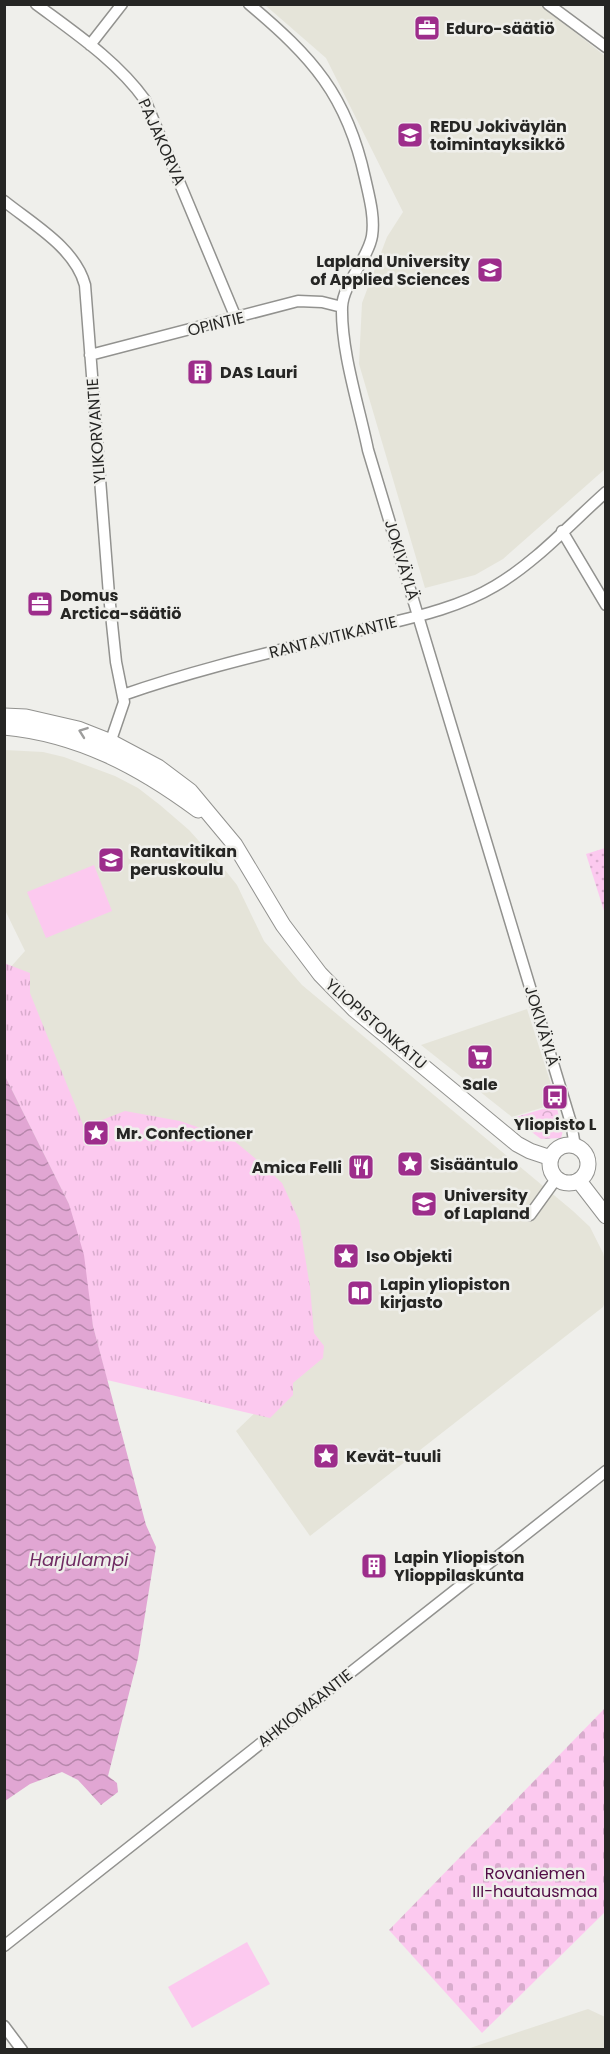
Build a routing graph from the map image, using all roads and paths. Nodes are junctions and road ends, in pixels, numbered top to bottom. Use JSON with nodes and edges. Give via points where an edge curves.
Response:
{"nodes":[{"id":1,"x":36,"y":4,"type":"edge"},
{"id":2,"x":122,"y":4,"type":"edge"},
{"id":3,"x":249,"y":4,"type":"edge"},
{"id":4,"x":549,"y":4,"type":"edge"},
{"id":5,"x":90,"y":45,"type":"junction"},
{"id":6,"x":606,"y":47,"type":"edge"},
{"id":7,"x":4,"y":201,"type":"edge"},
{"id":8,"x":342,"y":307,"type":"junction"},
{"id":9,"x":236,"y":318,"type":"junction"},
{"id":10,"x":90,"y":355,"type":"junction"},
{"id":11,"x":606,"y":492,"type":"edge"},
{"id":12,"x":562,"y":531,"type":"junction"},
{"id":13,"x":606,"y":605,"type":"edge"},
{"id":14,"x":418,"y":615,"type":"junction"},
{"id":15,"x":123,"y":695,"type":"junction"},
{"id":16,"x":4,"y":716,"type":"edge"},
{"id":17,"x":4,"y":727,"type":"edge"},
{"id":18,"x":108,"y":747,"type":"junction"},
{"id":19,"x":575,"y":1146,"type":"junction"},
{"id":20,"x":551,"y":1158,"type":"junction"},
{"id":21,"x":556,"y":1179,"type":"junction"},
{"id":22,"x":579,"y":1181,"type":"junction"},
{"id":23,"x":530,"y":1215,"type":"dead end"},
{"id":24,"x":606,"y":1216,"type":"edge"},
{"id":25,"x":606,"y":1471,"type":"edge"},
{"id":26,"x":4,"y":1946,"type":"edge"},
{"id":27,"x":4,"y":2026,"type":"edge"},
{"id":28,"x":22,"y":2049,"type":"edge"}],
"edges":[{"from":1,"to":5,"type":"street","name":"PAJAKORVA"},
{"from":2,"to":5,"type":"street"},
{"from":3,"to":8,"type":"street","via":[[315,64],[343,109],[356,146],[373,226]]},
{"from":4,"to":6,"type":"street"},
{"from":5,"to":9,"type":"street","name":"PAJAKORVA","via":[[145,100]]},
{"from":7,"to":10,"type":"street","name":"YLIKORVANTIE","via":[[77,264],[87,296]]},
{"from":8,"to":9,"type":"street","name":"OPINTIE","via":[[307,300]]},
{"from":8,"to":14,"type":"street","name":"JOKIVÄYLÄ","via":[[368,450]]},
{"from":9,"to":10,"type":"street","name":"OPINTIE"},
{"from":10,"to":15,"type":"street","name":"YLIKORVANTIE","via":[[112,630]]},
{"from":11,"to":12,"type":"street","name":"RANTAVITIKANTIE"},
{"from":12,"to":13,"type":"street"},
{"from":12,"to":14,"type":"street","name":"RANTAVITIKANTIE","via":[[494,586]]},
{"from":14,"to":15,"type":"street","name":"RANTAVITIKANTIE","via":[[188,674]]},
{"from":14,"to":19,"type":"street","name":"JOKIVÄYLÄ","via":[[572,1123]]},
{"from":15,"to":18,"type":"street","via":[[122,712]]},
{"from":18,"to":16,"type":"street","name":"YLIOPISTONKATU","one_way":true,"via":[[78,729]]},
{"from":17,"to":18,"type":"street","name":"YLIOPISTONKATU"},
{"from":18,"to":20,"type":"street","name":"YLIOPISTONKATU","via":[[215,823],[246,862],[302,952],[337,992],[517,1144]]},
{"from":19,"to":20,"type":"street","via":[[564,1146]]},
{"from":19,"to":22,"type":"street","via":[[585,1154],[588,1165]]},
{"from":20,"to":21,"type":"street","via":[[550,1169]]},
{"from":21,"to":22,"type":"street","via":[[567,1184]]},
{"from":21,"to":23,"type":"street"},
{"from":22,"to":24,"type":"street"},
{"from":25,"to":26,"type":"street","name":"AHKIOMAANTIE"},
{"from":27,"to":28,"type":"street"}]}
